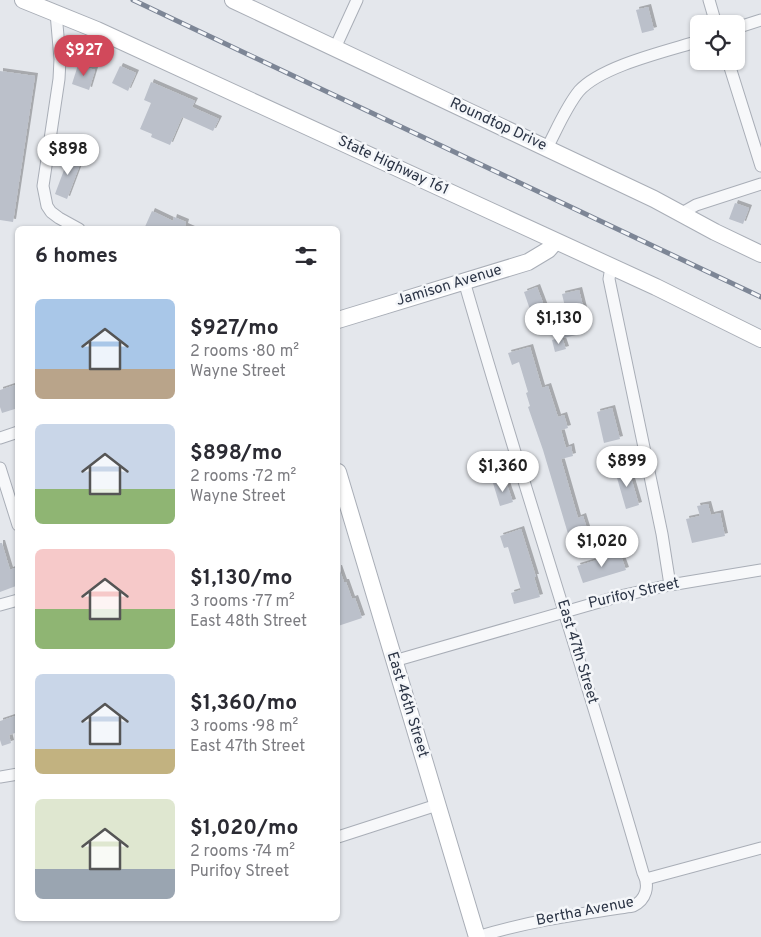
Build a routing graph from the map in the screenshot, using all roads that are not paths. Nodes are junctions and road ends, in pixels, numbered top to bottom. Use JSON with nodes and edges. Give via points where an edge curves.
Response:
{"nodes":[{"id":1,"x":23,"y":0,"type":"edge"},
{"id":2,"x":234,"y":0,"type":"edge"},
{"id":3,"x":357,"y":0,"type":"edge"},
{"id":4,"x":709,"y":0,"type":"edge"},
{"id":5,"x":56,"y":13,"type":"junction"},
{"id":6,"x":713,"y":15,"type":"edge"},
{"id":7,"x":761,"y":20,"type":"edge"},
{"id":8,"x":745,"y":25,"type":"edge"},
{"id":9,"x":690,"y":44,"type":"edge"},
{"id":10,"x":335,"y":48,"type":"junction"},
{"id":11,"x":731,"y":70,"type":"edge"},
{"id":12,"x":547,"y":148,"type":"junction"},
{"id":13,"x":761,"y":166,"type":"edge"},
{"id":14,"x":761,"y":184,"type":"edge"},
{"id":15,"x":682,"y":213,"type":"junction"},
{"id":16,"x":74,"y":226,"type":"edge"},
{"id":17,"x":556,"y":242,"type":"junction"},
{"id":18,"x":761,"y":254,"type":"edge"},
{"id":19,"x":612,"y":267,"type":"junction"},
{"id":20,"x":464,"y":281,"type":"junction"},
{"id":21,"x":340,"y":319,"type":"edge"},
{"id":22,"x":761,"y":339,"type":"edge"},
{"id":23,"x":15,"y":433,"type":"edge"},
{"id":24,"x":0,"y":438,"type":"edge"},
{"id":25,"x":0,"y":468,"type":"edge"},
{"id":26,"x":341,"y":496,"type":"edge"},
{"id":27,"x":15,"y":516,"type":"edge"},
{"id":28,"x":761,"y":570,"type":"edge"},
{"id":29,"x":670,"y":585,"type":"junction"},
{"id":30,"x":15,"y":601,"type":"edge"},
{"id":31,"x":0,"y":605,"type":"edge"},
{"id":32,"x":565,"y":611,"type":"junction"},
{"id":33,"x":394,"y":661,"type":"junction"},
{"id":34,"x":15,"y":774,"type":"edge"},
{"id":35,"x":0,"y":777,"type":"edge"},
{"id":36,"x":437,"y":805,"type":"junction"},
{"id":37,"x":340,"y":836,"type":"edge"},
{"id":38,"x":761,"y":848,"type":"edge"},
{"id":39,"x":646,"y":879,"type":"junction"},
{"id":40,"x":477,"y":937,"type":"edge"}],
"edges":[{"from":1,"to":5,"type":"street","name":"State Highway 161"},
{"from":2,"to":10,"type":"street","name":"Roundtop Drive"},
{"from":3,"to":10,"type":"street"},
{"from":4,"to":6,"type":"street"},
{"from":5,"to":16,"type":"street","via":[[59,79],[43,186],[51,212]]},
{"from":5,"to":17,"type":"street","name":"State Highway 161"},
{"from":7,"to":8,"type":"street"},
{"from":9,"to":12,"type":"street","via":[[612,70],[588,82],[572,101]]},
{"from":10,"to":12,"type":"street","name":"Roundtop Drive"},
{"from":11,"to":13,"type":"street"},
{"from":12,"to":15,"type":"street","name":"Roundtop Drive"},
{"from":14,"to":15,"type":"street","via":[[696,205]]},
{"from":15,"to":18,"type":"street","name":"Roundtop Drive"},
{"from":17,"to":19,"type":"street","name":"State Highway 161"},
{"from":17,"to":20,"type":"street","name":"Jamison Avenue","via":[[528,262]]},
{"from":19,"to":22,"type":"street","name":"State Highway 161"},
{"from":19,"to":29,"type":"street","via":[[609,279]]},
{"from":20,"to":21,"type":"street","name":"Jamison Avenue"},
{"from":20,"to":32,"type":"street","name":"East 47th Street"},
{"from":23,"to":24,"type":"street"},
{"from":25,"to":27,"type":"street"},
{"from":26,"to":33,"type":"street","name":"East 46th Street"},
{"from":28,"to":29,"type":"street","name":"Purifoy Street"},
{"from":29,"to":32,"type":"street","name":"Purifoy Street"},
{"from":30,"to":31,"type":"street"},
{"from":32,"to":33,"type":"street","name":"Purifoy Street"},
{"from":32,"to":39,"type":"street","name":"East 47th Street"},
{"from":33,"to":36,"type":"street","name":"East 46th Street"},
{"from":34,"to":35,"type":"street"},
{"from":36,"to":37,"type":"street"},
{"from":36,"to":40,"type":"street","name":"East 46th Street"},
{"from":38,"to":39,"type":"street","name":"Bertha Avenue"},
{"from":39,"to":40,"type":"street","name":"Bertha Avenue","via":[[644,898],[633,906],[543,920]]}]}
